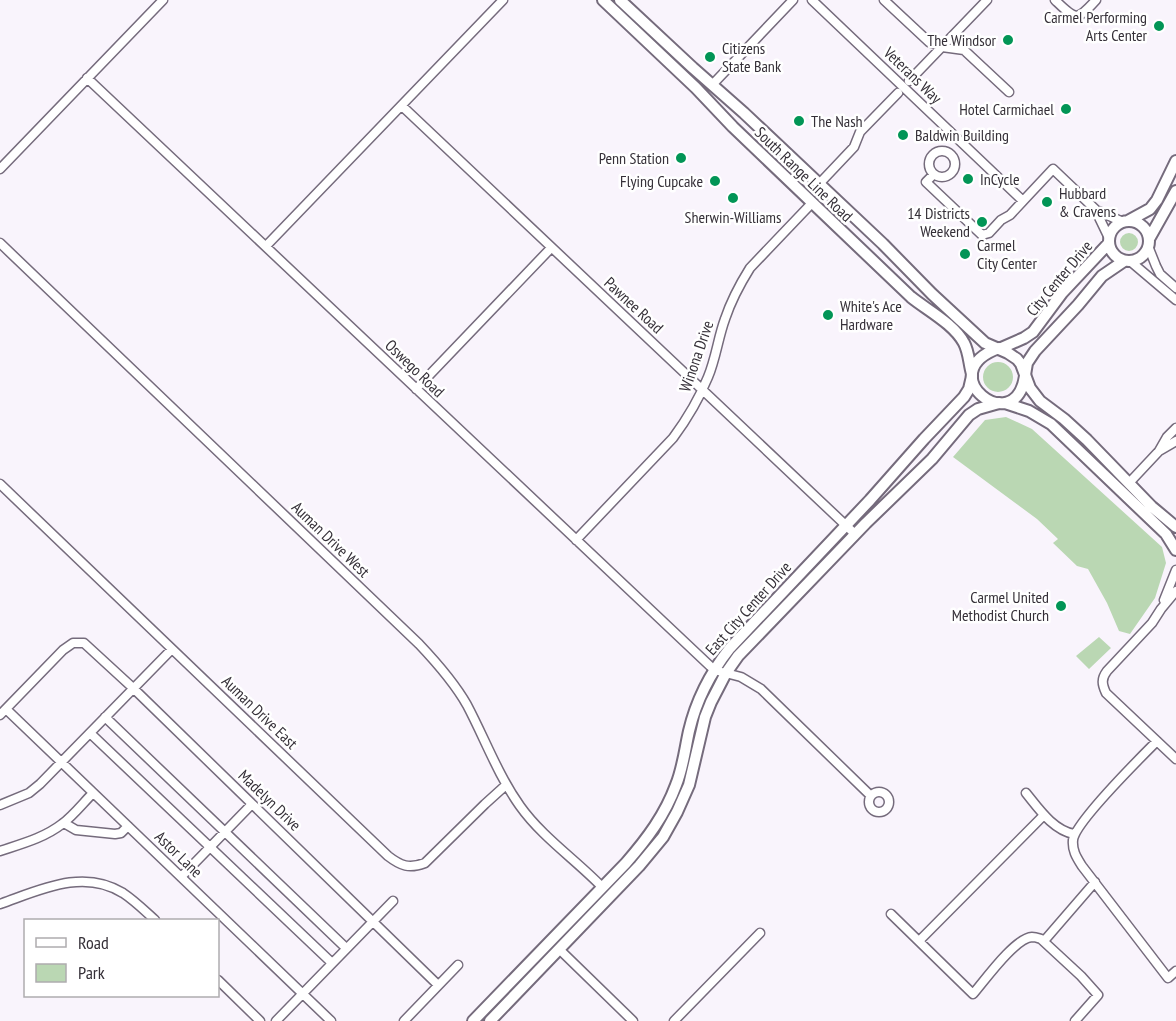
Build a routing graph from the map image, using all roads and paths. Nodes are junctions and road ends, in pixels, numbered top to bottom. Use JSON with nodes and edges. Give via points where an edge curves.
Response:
{"nodes":[{"id":1,"x":163,"y":0,"type":"edge"},
{"id":2,"x":502,"y":0,"type":"edge"},
{"id":3,"x":603,"y":0,"type":"edge"},
{"id":4,"x":620,"y":0,"type":"edge"},
{"id":5,"x":793,"y":0,"type":"edge"},
{"id":6,"x":812,"y":0,"type":"edge"},
{"id":7,"x":884,"y":0,"type":"edge"},
{"id":8,"x":987,"y":0,"type":"edge"},
{"id":9,"x":1055,"y":0,"type":"edge"},
{"id":10,"x":1096,"y":0,"type":"edge"},
{"id":11,"x":942,"y":47,"type":"junction"},
{"id":12,"x":87,"y":78,"type":"junction"},
{"id":13,"x":909,"y":81,"type":"dead end"},
{"id":14,"x":712,"y":85,"type":"junction"},
{"id":15,"x":1009,"y":92,"type":"dead end"},
{"id":16,"x":898,"y":93,"type":"dead end"},
{"id":17,"x":402,"y":106,"type":"junction"},
{"id":18,"x":962,"y":143,"type":"junction"},
{"id":19,"x":951,"y":154,"type":"junction"},
{"id":20,"x":1176,"y":161,"type":"edge"},
{"id":21,"x":0,"y":169,"type":"edge"},
{"id":22,"x":933,"y":175,"type":"junction"},
{"id":23,"x":819,"y":184,"type":"junction"},
{"id":24,"x":1176,"y":191,"type":"edge"},
{"id":25,"x":1023,"y":201,"type":"junction"},
{"id":26,"x":812,"y":203,"type":"junction"},
{"id":27,"x":1095,"y":209,"type":"junction"},
{"id":28,"x":1126,"y":221,"type":"junction"},
{"id":29,"x":1109,"y":241,"type":"junction"},
{"id":30,"x":0,"y":243,"type":"edge"},
{"id":31,"x":1148,"y":243,"type":"junction"},
{"id":32,"x":266,"y":246,"type":"junction"},
{"id":33,"x":551,"y":248,"type":"junction"},
{"id":34,"x":1127,"y":261,"type":"junction"},
{"id":35,"x":1176,"y":288,"type":"edge"},
{"id":36,"x":1176,"y":300,"type":"edge"},
{"id":37,"x":999,"y":349,"type":"junction"},
{"id":38,"x":972,"y":375,"type":"junction"},
{"id":39,"x":1025,"y":375,"type":"junction"},
{"id":40,"x":416,"y":389,"type":"junction"},
{"id":41,"x":702,"y":390,"type":"junction"},
{"id":42,"x":1002,"y":403,"type":"junction"},
{"id":43,"x":1176,"y":428,"type":"edge"},
{"id":44,"x":1176,"y":441,"type":"edge"},
{"id":45,"x":1159,"y":451,"type":"junction"},
{"id":46,"x":1129,"y":483,"type":"junction"},
{"id":47,"x":0,"y":484,"type":"edge"},
{"id":48,"x":845,"y":525,"type":"junction"},
{"id":49,"x":1176,"y":528,"type":"edge"},
{"id":50,"x":855,"y":534,"type":"junction"},
{"id":51,"x":576,"y":540,"type":"junction"},
{"id":52,"x":1176,"y":550,"type":"edge"},
{"id":53,"x":1176,"y":570,"type":"edge"},
{"id":54,"x":1176,"y":591,"type":"edge"},
{"id":55,"x":1161,"y":609,"type":"junction"},
{"id":56,"x":172,"y":649,"type":"junction"},
{"id":57,"x":714,"y":670,"type":"junction"},
{"id":58,"x":726,"y":673,"type":"junction"},
{"id":59,"x":133,"y":688,"type":"junction"},
{"id":60,"x":3,"y":712,"type":"edge"},
{"id":61,"x":105,"y":717,"type":"junction"},
{"id":62,"x":90,"y":733,"type":"junction"},
{"id":63,"x":1156,"y":741,"type":"junction"},
{"id":64,"x":1176,"y":759,"type":"edge"},
{"id":65,"x":61,"y":762,"type":"junction"},
{"id":66,"x":506,"y":785,"type":"junction"},
{"id":67,"x":93,"y":793,"type":"junction"},
{"id":68,"x":1026,"y":793,"type":"dead end"},
{"id":69,"x":871,"y":796,"type":"dead end"},
{"id":70,"x":252,"y":804,"type":"junction"},
{"id":71,"x":0,"y":805,"type":"edge"},
{"id":72,"x":1044,"y":814,"type":"junction"},
{"id":73,"x":64,"y":823,"type":"junction"},
{"id":74,"x":128,"y":826,"type":"junction"},
{"id":75,"x":225,"y":832,"type":"junction"},
{"id":76,"x":1074,"y":834,"type":"junction"},
{"id":77,"x":211,"y":847,"type":"junction"},
{"id":78,"x":0,"y":851,"type":"edge"},
{"id":79,"x":181,"y":877,"type":"junction"},
{"id":80,"x":1095,"y":882,"type":"junction"},
{"id":81,"x":602,"y":887,"type":"junction"},
{"id":82,"x":393,"y":901,"type":"dead end"},
{"id":83,"x":0,"y":904,"type":"edge"},
{"id":84,"x":891,"y":914,"type":"dead end"},
{"id":85,"x":153,"y":919,"type":"edge"},
{"id":86,"x":373,"y":921,"type":"junction"},
{"id":87,"x":760,"y":933,"type":"dead end"},
{"id":88,"x":919,"y":941,"type":"junction"},
{"id":89,"x":1044,"y":941,"type":"junction"},
{"id":90,"x":346,"y":948,"type":"junction"},
{"id":91,"x":559,"y":949,"type":"junction"},
{"id":92,"x":332,"y":963,"type":"junction"},
{"id":93,"x":458,"y":965,"type":"dead end"},
{"id":94,"x":1176,"y":970,"type":"edge"},
{"id":95,"x":219,"y":981,"type":"edge"},
{"id":96,"x":438,"y":985,"type":"junction"},
{"id":97,"x":302,"y":994,"type":"junction"},
{"id":98,"x":260,"y":1021,"type":"edge"},
{"id":99,"x":276,"y":1021,"type":"edge"},
{"id":100,"x":331,"y":1021,"type":"edge"},
{"id":101,"x":404,"y":1021,"type":"edge"},
{"id":102,"x":473,"y":1021,"type":"edge"},
{"id":103,"x":490,"y":1021,"type":"edge"},
{"id":104,"x":633,"y":1021,"type":"edge"},
{"id":105,"x":674,"y":1021,"type":"edge"},
{"id":106,"x":1075,"y":1021,"type":"edge"}],
"edges":[{"from":1,"to":12,"type":"street"},
{"from":2,"to":17,"type":"street"},
{"from":3,"to":26,"type":"street","name":"South Range Line Road"},
{"from":4,"to":14,"type":"street","name":"South Range Line Road"},
{"from":5,"to":14,"type":"street"},
{"from":6,"to":18,"type":"street","name":"Veterans Way"},
{"from":7,"to":11,"type":"street","via":[[929,42]]},
{"from":8,"to":11,"type":"street"},
{"from":9,"to":10,"type":"street","via":[[1076,16]]},
{"from":11,"to":13,"type":"street"},
{"from":11,"to":15,"type":"street","via":[[964,50]]},
{"from":12,"to":21,"type":"street"},
{"from":12,"to":32,"type":"street","name":"Oswego Road"},
{"from":14,"to":23,"type":"street","name":"South Range Line Road"},
{"from":16,"to":23,"type":"street","via":[[860,132],[854,147]]},
{"from":17,"to":32,"type":"street"},
{"from":17,"to":33,"type":"street","name":"Pawnee Road"},
{"from":18,"to":19,"type":"street"},
{"from":18,"to":25,"type":"street","name":"Veterans Way"},
{"from":19,"to":22,"type":"street","via":[[955,164],[952,173],[942,178]]},
{"from":19,"to":22,"type":"street","via":[[941,151],[932,156],[928,165]]},
{"from":20,"to":28,"type":"street","via":[[1150,209]]},
{"from":22,"to":25,"type":"street","via":[[926,182],[982,235]]},
{"from":23,"to":37,"type":"street","name":"South Range Line Road","via":[[978,337]]},
{"from":24,"to":31,"type":"street"},
{"from":25,"to":27,"type":"street","via":[[1053,169]]},
{"from":26,"to":38,"type":"street","name":"South Range Line Road","via":[[911,297],[957,334],[965,345]]},
{"from":26,"to":41,"type":"street","name":"Winona Drive","via":[[744,277],[725,319]]},
{"from":27,"to":28,"type":"street"},
{"from":27,"to":29,"type":"street"},
{"from":28,"to":29,"type":"street","via":[[1115,226]]},
{"from":28,"to":31,"type":"street","via":[[1144,228]]},
{"from":29,"to":34,"type":"street","via":[[1115,256]]},
{"from":29,"to":37,"type":"street","name":"City Center Drive","via":[[1033,332]]},
{"from":30,"to":66,"type":"street","name":"Auman Drive West","via":[[432,658],[467,705]]},
{"from":31,"to":34,"type":"street","via":[[1141,257]]},
{"from":31,"to":35,"type":"street","via":[[1156,266]]},
{"from":32,"to":40,"type":"street","name":"Oswego Road"},
{"from":33,"to":40,"type":"street"},
{"from":33,"to":41,"type":"street","name":"Pawnee Road"},
{"from":34,"to":36,"type":"street"},
{"from":34,"to":39,"type":"street","name":"City Center Drive","via":[[1102,276],[1035,351]]},
{"from":37,"to":38,"type":"street","via":[[979,359]]},
{"from":37,"to":39,"type":"street","via":[[1017,359]]},
{"from":38,"to":42,"type":"street","via":[[980,395]]},
{"from":38,"to":48,"type":"street","name":"East City Center Drive","via":[[964,397]]},
{"from":39,"to":42,"type":"street","via":[[1018,393]]},
{"from":39,"to":46,"type":"street","via":[[1040,401],[1087,440]]},
{"from":40,"to":51,"type":"street","name":"Oswego Road"},
{"from":41,"to":48,"type":"street","name":"Pawnee Road"},
{"from":41,"to":51,"type":"street","name":"Winona Drive","via":[[673,438]]},
{"from":42,"to":50,"type":"street","name":"East City Center Drive","via":[[969,415],[932,459]]},
{"from":42,"to":52,"type":"street","via":[[1035,414],[1059,431],[1166,534]]},
{"from":43,"to":45,"type":"street"},
{"from":44,"to":45,"type":"street"},
{"from":45,"to":46,"type":"street"},
{"from":46,"to":49,"type":"street"},
{"from":47,"to":56,"type":"street","name":"Auman Drive East"},
{"from":48,"to":50,"type":"street","name":"Pawnee Road"},
{"from":48,"to":57,"type":"street","name":"East City Center Drive","via":[[741,635]]},
{"from":50,"to":58,"type":"street","name":"East City Center Drive"},
{"from":51,"to":57,"type":"street","name":"Oswego Road"},
{"from":53,"to":55,"type":"street"},
{"from":54,"to":55,"type":"street"},
{"from":55,"to":63,"type":"street","via":[[1103,676],[1102,684],[1106,693]]},
{"from":56,"to":59,"type":"street"},
{"from":56,"to":66,"type":"street","name":"Auman Drive East","via":[[398,864],[415,867],[425,863]]},
{"from":57,"to":58,"type":"street","name":"Oswego Road"},
{"from":57,"to":81,"type":"street","name":"East City Center Drive","via":[[696,707],[681,772],[663,815],[639,848]]},
{"from":58,"to":69,"type":"street","name":"Oswego Road","via":[[761,689]]},
{"from":58,"to":91,"type":"street","name":"East City Center Drive","via":[[708,710],[689,785],[671,824],[650,854]]},
{"from":59,"to":60,"type":"street","name":"Madelyn Drive","via":[[88,645],[77,642],[63,650]]},
{"from":59,"to":61,"type":"street"},
{"from":59,"to":70,"type":"street","name":"Madelyn Drive"},
{"from":60,"to":65,"type":"street","name":"Astor Lane"},
{"from":61,"to":62,"type":"street"},
{"from":61,"to":75,"type":"street"},
{"from":62,"to":65,"type":"street"},
{"from":62,"to":77,"type":"street"},
{"from":63,"to":64,"type":"street"},
{"from":63,"to":76,"type":"street"},
{"from":65,"to":67,"type":"street","name":"Astor Lane"},
{"from":65,"to":71,"type":"street","via":[[29,793]]},
{"from":66,"to":81,"type":"street","name":"Auman Drive West","via":[[529,817]]},
{"from":67,"to":73,"type":"street"},
{"from":67,"to":74,"type":"street","name":"Astor Lane"},
{"from":68,"to":72,"type":"street"},
{"from":70,"to":75,"type":"street"},
{"from":70,"to":86,"type":"street","name":"Madelyn Drive"},
{"from":72,"to":76,"type":"street","via":[[1059,828]]},
{"from":72,"to":88,"type":"street"},
{"from":73,"to":74,"type":"street","via":[[76,830],[115,834]]},
{"from":73,"to":78,"type":"street","via":[[40,837]]},
{"from":74,"to":79,"type":"street","name":"Astor Lane"},
{"from":75,"to":77,"type":"street"},
{"from":75,"to":90,"type":"street"},
{"from":76,"to":80,"type":"street","via":[[1073,847]]},
{"from":77,"to":79,"type":"street"},
{"from":77,"to":92,"type":"street"},
{"from":79,"to":97,"type":"street","name":"Astor Lane"},
{"from":80,"to":89,"type":"street"},
{"from":80,"to":94,"type":"street","via":[[1168,978]]},
{"from":81,"to":102,"type":"street","name":"East City Center Drive"},
{"from":82,"to":86,"type":"street"},
{"from":83,"to":85,"type":"street","via":[[60,883],[87,881],[122,892]]},
{"from":84,"to":88,"type":"street"},
{"from":86,"to":90,"type":"street"},
{"from":86,"to":96,"type":"street","name":"Madelyn Drive"},
{"from":87,"to":105,"type":"street"},
{"from":88,"to":89,"type":"street","via":[[974,994],[1006,955],[1025,939]]},
{"from":89,"to":106,"type":"street","via":[[1098,994]]},
{"from":90,"to":92,"type":"street"},
{"from":91,"to":103,"type":"street","name":"East City Center Drive"},
{"from":91,"to":104,"type":"street"},
{"from":92,"to":97,"type":"street"},
{"from":93,"to":96,"type":"street"},
{"from":95,"to":98,"type":"street"},
{"from":96,"to":101,"type":"street"},
{"from":97,"to":99,"type":"street"},
{"from":97,"to":100,"type":"street","name":"Astor Lane"}]}
